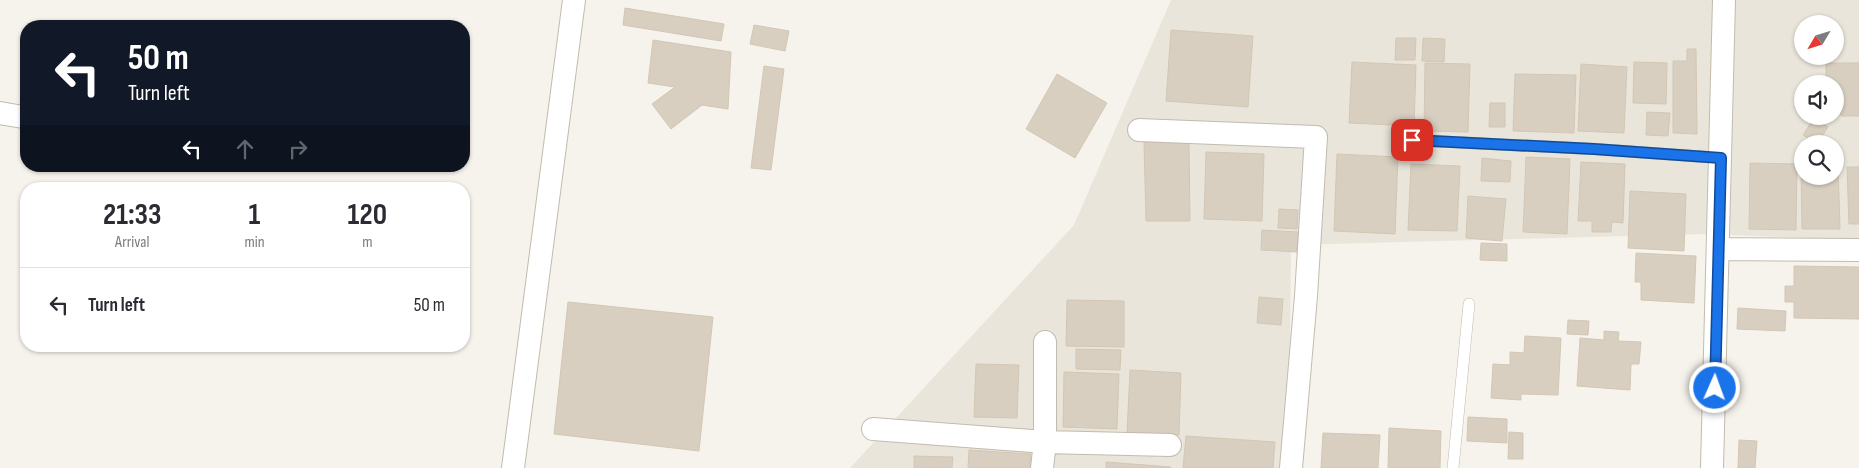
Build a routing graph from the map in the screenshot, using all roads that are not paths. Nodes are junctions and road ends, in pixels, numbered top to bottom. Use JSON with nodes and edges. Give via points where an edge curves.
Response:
{"nodes":[{"id":1,"x":574,"y":0,"type":"edge"},
{"id":2,"x":1724,"y":0,"type":"edge"},
{"id":3,"x":0,"y":113,"type":"edge"},
{"id":4,"x":20,"y":116,"type":"edge"},
{"id":5,"x":1139,"y":130,"type":"dead end"},
{"id":6,"x":1412,"y":140,"type":"dead end"},
{"id":7,"x":1721,"y":158,"type":"junction"},
{"id":8,"x":1718,"y":249,"type":"junction"},
{"id":9,"x":1859,"y":250,"type":"edge"},
{"id":10,"x":1469,"y":304,"type":"dead end"},
{"id":11,"x":1045,"y":342,"type":"dead end"},
{"id":12,"x":873,"y":429,"type":"dead end"},
{"id":13,"x":1045,"y":442,"type":"junction"},
{"id":14,"x":1170,"y":445,"type":"dead end"},
{"id":15,"x":512,"y":468,"type":"edge"},
{"id":16,"x":1042,"y":468,"type":"edge"},
{"id":17,"x":1291,"y":468,"type":"edge"},
{"id":18,"x":1453,"y":468,"type":"edge"},
{"id":19,"x":1712,"y":468,"type":"edge"}],
"edges":[{"from":1,"to":15,"type":"street"},
{"from":2,"to":7,"type":"street"},
{"from":3,"to":4,"type":"street"},
{"from":5,"to":17,"type":"street","via":[[1316,137]]},
{"from":6,"to":7,"type":"lane"},
{"from":7,"to":8,"type":"street"},
{"from":8,"to":9,"type":"street"},
{"from":8,"to":19,"type":"street"},
{"from":10,"to":18,"type":"lane"},
{"from":11,"to":13,"type":"street"},
{"from":12,"to":13,"type":"street"},
{"from":13,"to":14,"type":"street"},
{"from":13,"to":16,"type":"street"}]}
